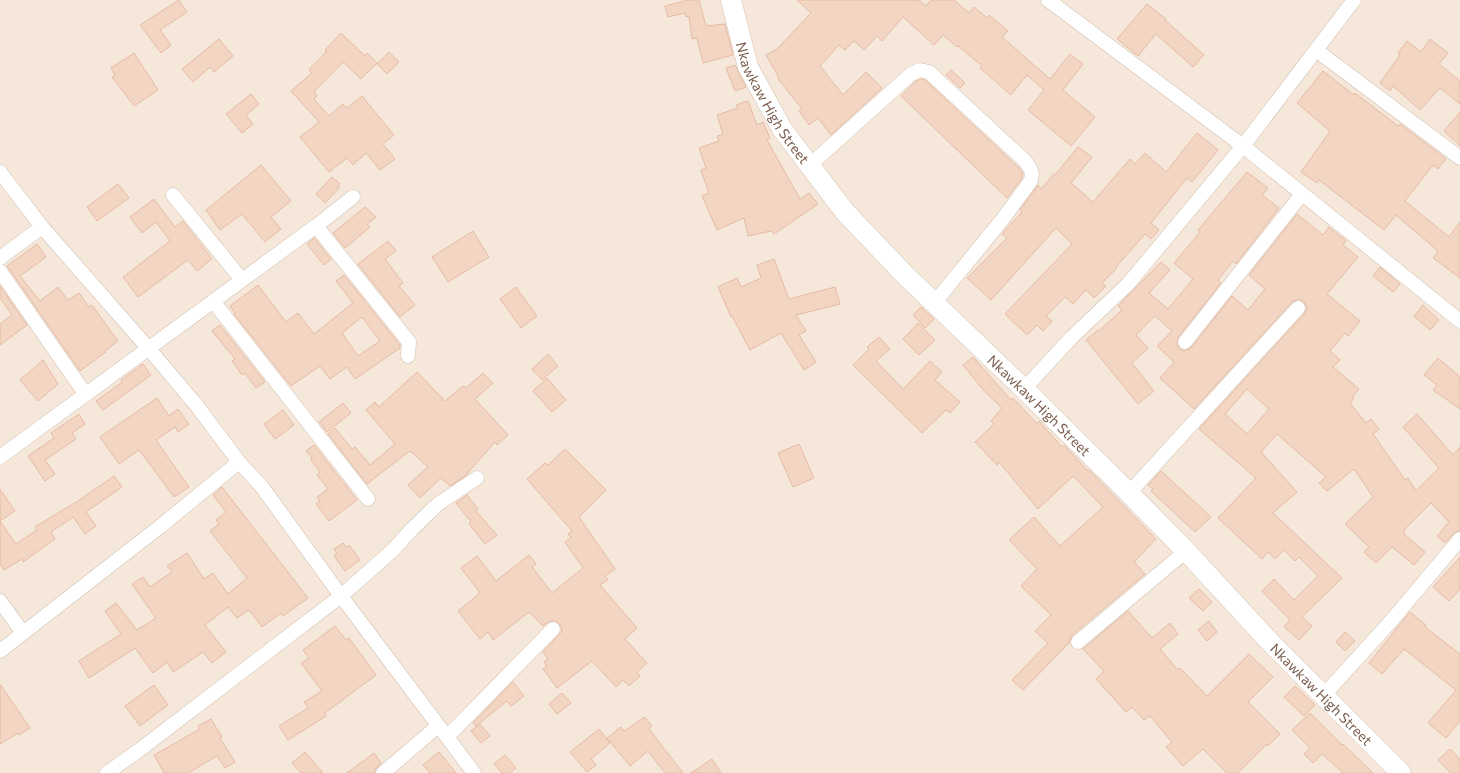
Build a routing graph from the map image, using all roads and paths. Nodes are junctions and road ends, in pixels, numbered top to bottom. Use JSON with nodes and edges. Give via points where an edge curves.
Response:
{"nodes":[{"id":1,"x":730,"y":0,"type":"edge"},
{"id":2,"x":1048,"y":0,"type":"edge"},
{"id":3,"x":1354,"y":0,"type":"edge"},
{"id":4,"x":1316,"y":50,"type":"junction"},
{"id":5,"x":1243,"y":146,"type":"junction"},
{"id":6,"x":1460,"y":158,"type":"edge"},
{"id":7,"x":809,"y":166,"type":"junction"},
{"id":8,"x":0,"y":172,"type":"edge"},
{"id":9,"x":1302,"y":194,"type":"junction"},
{"id":10,"x":173,"y":195,"type":"dead end"},
{"id":11,"x":353,"y":196,"type":"dead end"},
{"id":12,"x":316,"y":226,"type":"junction"},
{"id":13,"x":42,"y":227,"type":"junction"},
{"id":14,"x":0,"y":258,"type":"edge"},
{"id":15,"x":0,"y":271,"type":"edge"},
{"id":16,"x":242,"y":280,"type":"junction"},
{"id":17,"x":213,"y":300,"type":"junction"},
{"id":18,"x":935,"y":302,"type":"junction"},
{"id":19,"x":1298,"y":308,"type":"dead end"},
{"id":20,"x":1460,"y":321,"type":"edge"},
{"id":21,"x":1185,"y":342,"type":"dead end"},
{"id":22,"x":149,"y":349,"type":"junction"},
{"id":23,"x":408,"y":356,"type":"dead end"},
{"id":24,"x":1024,"y":389,"type":"junction"},
{"id":25,"x":86,"y":395,"type":"junction"},
{"id":26,"x":0,"y":456,"type":"edge"},
{"id":27,"x":239,"y":462,"type":"junction"},
{"id":28,"x":477,"y":478,"type":"dead end"},
{"id":29,"x":1130,"y":493,"type":"junction"},
{"id":30,"x":368,"y":499,"type":"dead end"},
{"id":31,"x":1460,"y":539,"type":"edge"},
{"id":32,"x":1186,"y":551,"type":"junction"},
{"id":33,"x":341,"y":596,"type":"junction"},
{"id":34,"x":0,"y":601,"type":"edge"},
{"id":35,"x":553,"y":629,"type":"dead end"},
{"id":36,"x":23,"y":634,"type":"junction"},
{"id":37,"x":1078,"y":642,"type":"dead end"},
{"id":38,"x":0,"y":651,"type":"edge"},
{"id":39,"x":1324,"y":695,"type":"junction"},
{"id":40,"x":442,"y":732,"type":"junction"},
{"id":41,"x":107,"y":773,"type":"edge"},
{"id":42,"x":383,"y":773,"type":"edge"},
{"id":43,"x":474,"y":773,"type":"edge"},
{"id":44,"x":1401,"y":773,"type":"edge"}],
"edges":[{"from":1,"to":7,"type":"main road","name":"Nkawkaw High Street","via":[[748,67],[782,129]]},
{"from":2,"to":5,"type":"street"},
{"from":3,"to":4,"type":"street"},
{"from":4,"to":5,"type":"street"},
{"from":4,"to":6,"type":"street"},
{"from":5,"to":9,"type":"street"},
{"from":5,"to":24,"type":"street","via":[[1128,284]]},
{"from":7,"to":18,"type":"main road","name":"Nkawkaw High Street","via":[[845,212],[904,275]]},
{"from":7,"to":18,"type":"street","via":[[911,74],[920,70],[929,72],[1025,161],[1031,170],[1030,182]]},
{"from":8,"to":13,"type":"street"},
{"from":9,"to":20,"type":"street"},
{"from":9,"to":21,"type":"street"},
{"from":10,"to":16,"type":"street"},
{"from":11,"to":12,"type":"street"},
{"from":12,"to":16,"type":"street"},
{"from":12,"to":23,"type":"street","via":[[409,342]]},
{"from":13,"to":14,"type":"street"},
{"from":13,"to":22,"type":"street"},
{"from":15,"to":25,"type":"street"},
{"from":16,"to":17,"type":"street"},
{"from":17,"to":22,"type":"street"},
{"from":17,"to":30,"type":"street"},
{"from":18,"to":24,"type":"main road","name":"Nkawkaw High Street"},
{"from":19,"to":29,"type":"street"},
{"from":22,"to":25,"type":"street"},
{"from":22,"to":27,"type":"street"},
{"from":24,"to":29,"type":"main road","name":"Nkawkaw High Street"},
{"from":25,"to":26,"type":"street"},
{"from":27,"to":33,"type":"street","via":[[262,487]]},
{"from":27,"to":36,"type":"street"},
{"from":28,"to":33,"type":"street","via":[[438,504]]},
{"from":29,"to":32,"type":"main road","name":"Nkawkaw High Street"},
{"from":31,"to":39,"type":"street"},
{"from":32,"to":37,"type":"street"},
{"from":32,"to":39,"type":"main road","name":"Nkawkaw High Street"},
{"from":33,"to":40,"type":"street"},
{"from":33,"to":41,"type":"street"},
{"from":34,"to":36,"type":"street"},
{"from":35,"to":40,"type":"street"},
{"from":36,"to":38,"type":"street"},
{"from":39,"to":44,"type":"main road","name":"Nkawkaw High Street"},
{"from":40,"to":42,"type":"street"},
{"from":40,"to":43,"type":"street"}]}
